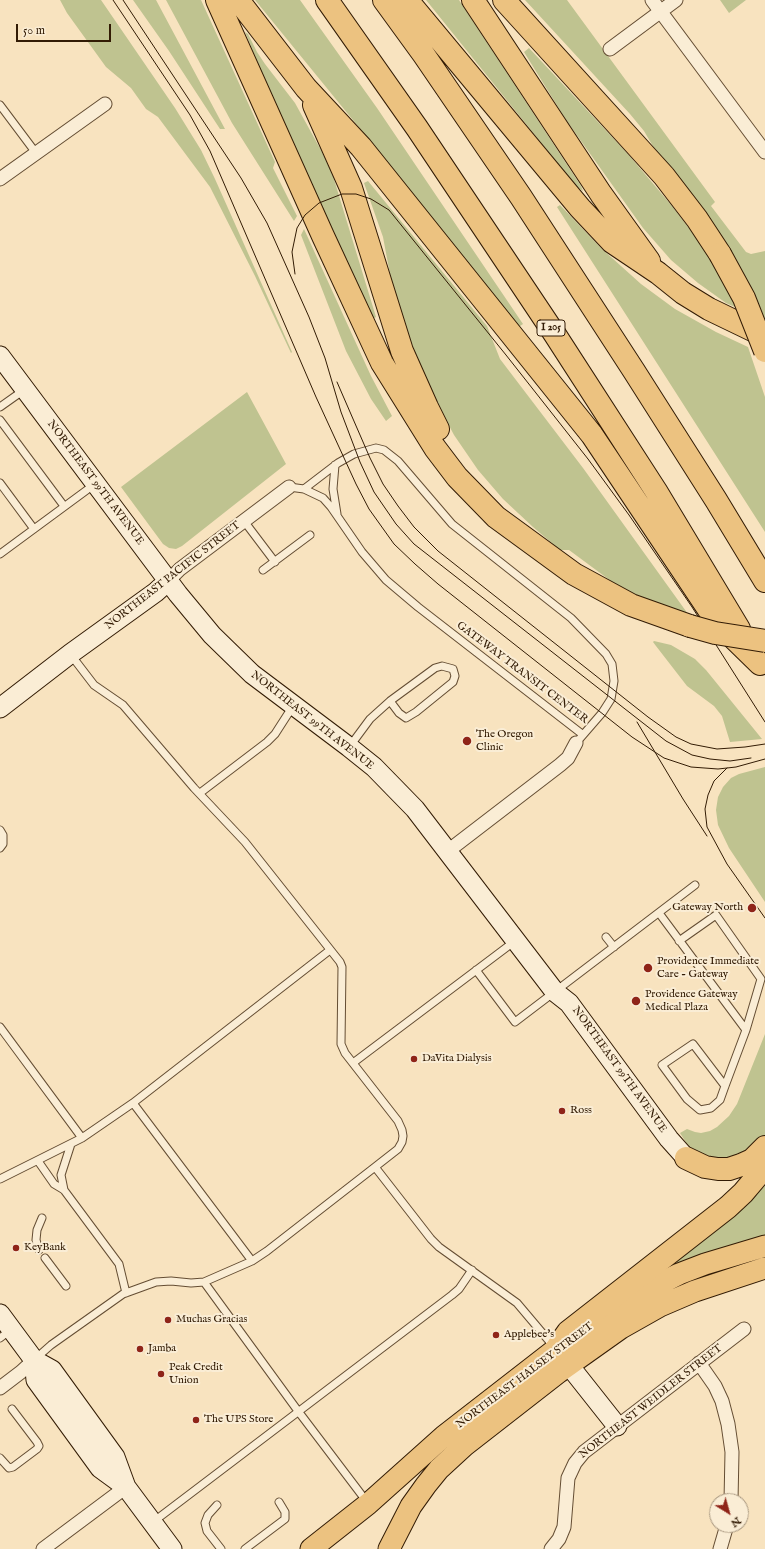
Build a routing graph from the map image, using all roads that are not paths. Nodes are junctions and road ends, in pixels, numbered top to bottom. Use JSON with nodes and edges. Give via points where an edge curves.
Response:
{"nodes":[{"id":1,"x":218,"y":0,"type":"edge"},
{"id":2,"x":238,"y":0,"type":"edge"},
{"id":3,"x":327,"y":0,"type":"edge"},
{"id":4,"x":384,"y":0,"type":"edge"},
{"id":5,"x":407,"y":0,"type":"edge"},
{"id":6,"x":473,"y":0,"type":"edge"},
{"id":7,"x":504,"y":0,"type":"edge"},
{"id":8,"x":652,"y":0,"type":"edge"},
{"id":9,"x":676,"y":0,"type":"edge"},
{"id":10,"x":660,"y":12,"type":"junction"},
{"id":11,"x":610,"y":49,"type":"dead end"},
{"id":12,"x":306,"y":88,"type":"junction"},
{"id":13,"x":105,"y":104,"type":"dead end"},
{"id":14,"x":0,"y":105,"type":"edge"},
{"id":15,"x":765,"y":152,"type":"edge"},
{"id":16,"x":36,"y":153,"type":"junction"},
{"id":17,"x":0,"y":179,"type":"edge"},
{"id":18,"x":658,"y":273,"type":"junction"},
{"id":19,"x":765,"y":336,"type":"edge"},
{"id":20,"x":765,"y":351,"type":"edge"},
{"id":21,"x":0,"y":356,"type":"edge"},
{"id":22,"x":25,"y":389,"type":"junction"},
{"id":23,"x":0,"y":407,"type":"edge"},
{"id":24,"x":0,"y":420,"type":"edge"},
{"id":25,"x":335,"y":465,"type":"junction"},
{"id":26,"x":0,"y":483,"type":"edge"},
{"id":27,"x":95,"y":484,"type":"junction"},
{"id":28,"x":288,"y":487,"type":"joint"},
{"id":29,"x":304,"y":489,"type":"junction"},
{"id":30,"x":64,"y":506,"type":"junction"},
{"id":31,"x":337,"y":516,"type":"junction"},
{"id":32,"x":244,"y":521,"type":"junction"},
{"id":33,"x":34,"y":529,"type":"junction"},
{"id":34,"x":310,"y":535,"type":"dead end"},
{"id":35,"x":524,"y":538,"type":"junction"},
{"id":36,"x":0,"y":554,"type":"edge"},
{"id":37,"x":276,"y":562,"type":"junction"},
{"id":38,"x":263,"y":570,"type":"dead end"},
{"id":39,"x":168,"y":581,"type":"junction"},
{"id":40,"x":765,"y":581,"type":"edge"},
{"id":41,"x":765,"y":641,"type":"edge"},
{"id":42,"x":70,"y":654,"type":"junction"},
{"id":43,"x":763,"y":668,"type":"edge"},
{"id":44,"x":390,"y":701,"type":"junction"},
{"id":45,"x":294,"y":706,"type":"junction"},
{"id":46,"x":0,"y":708,"type":"edge"},
{"id":47,"x":579,"y":739,"type":"junction"},
{"id":48,"x":349,"y":747,"type":"junction"},
{"id":49,"x":200,"y":793,"type":"junction"},
{"id":50,"x":0,"y":830,"type":"edge"},
{"id":51,"x":0,"y":848,"type":"edge"},
{"id":52,"x":448,"y":851,"type":"junction"},
{"id":53,"x":695,"y":885,"type":"dead end"},
{"id":54,"x":659,"y":913,"type":"junction"},
{"id":55,"x":606,"y":937,"type":"dead end"},
{"id":56,"x":515,"y":941,"type":"junction"},
{"id":57,"x":680,"y":941,"type":"junction"},
{"id":58,"x":614,"y":947,"type":"junction"},
{"id":59,"x":330,"y":950,"type":"junction"},
{"id":60,"x":476,"y":970,"type":"junction"},
{"id":61,"x":554,"y":992,"type":"junction"},
{"id":62,"x":0,"y":1027,"type":"edge"},
{"id":63,"x":746,"y":1030,"type":"junction"},
{"id":64,"x":353,"y":1063,"type":"junction"},
{"id":65,"x":725,"y":1086,"type":"junction"},
{"id":66,"x":133,"y":1102,"type":"junction"},
{"id":67,"x":82,"y":1138,"type":"junction"},
{"id":68,"x":71,"y":1144,"type":"junction"},
{"id":69,"x":765,"y":1147,"type":"edge"},
{"id":70,"x":686,"y":1158,"type":"joint"},
{"id":71,"x":38,"y":1161,"type":"junction"},
{"id":72,"x":376,"y":1167,"type":"junction"},
{"id":73,"x":765,"y":1167,"type":"edge"},
{"id":74,"x":0,"y":1179,"type":"edge"},
{"id":75,"x":64,"y":1190,"type":"junction"},
{"id":76,"x":42,"y":1218,"type":"dead end"},
{"id":77,"x":765,"y":1246,"type":"edge"},
{"id":78,"x":39,"y":1250,"type":"dead end"},
{"id":79,"x":45,"y":1258,"type":"dead end"},
{"id":80,"x":252,"y":1261,"type":"junction"},
{"id":81,"x":765,"y":1268,"type":"edge"},
{"id":82,"x":472,"y":1270,"type":"junction"},
{"id":83,"x":204,"y":1282,"type":"junction"},
{"id":84,"x":66,"y":1286,"type":"dead end"},
{"id":85,"x":126,"y":1293,"type":"junction"},
{"id":86,"x":0,"y":1314,"type":"edge"},
{"id":87,"x":744,"y":1328,"type":"dead end"},
{"id":88,"x":6,"y":1334,"type":"edge"},
{"id":89,"x":563,"y":1357,"type":"junction"},
{"id":90,"x":34,"y":1360,"type":"junction"},
{"id":91,"x":699,"y":1363,"type":"junction"},
{"id":92,"x":0,"y":1388,"type":"edge"},
{"id":93,"x":12,"y":1409,"type":"dead end"},
{"id":94,"x":298,"y":1412,"type":"junction"},
{"id":95,"x":617,"y":1426,"type":"junction"},
{"id":96,"x":0,"y":1458,"type":"edge"},
{"id":97,"x":126,"y":1487,"type":"junction"},
{"id":98,"x":731,"y":1493,"type":"edge"},
{"id":99,"x":279,"y":1502,"type":"dead end"},
{"id":100,"x":368,"y":1504,"type":"junction"},
{"id":101,"x":217,"y":1505,"type":"dead end"},
{"id":102,"x":153,"y":1523,"type":"junction"},
{"id":103,"x":725,"y":1533,"type":"edge"},
{"id":104,"x":43,"y":1549,"type":"edge"},
{"id":105,"x":172,"y":1549,"type":"edge"},
{"id":106,"x":221,"y":1549,"type":"edge"},
{"id":107,"x":245,"y":1549,"type":"edge"},
{"id":108,"x":311,"y":1549,"type":"edge"},
{"id":109,"x":389,"y":1549,"type":"edge"},
{"id":110,"x":551,"y":1549,"type":"edge"},
{"id":111,"x":720,"y":1549,"type":"edge"}],
"edges":[{"from":1,"to":35,"type":"highway","via":[[382,363],[435,448],[457,477],[496,517]]},
{"from":2,"to":12,"type":"highway"},
{"from":3,"to":43,"type":"highway","number":"I 205","via":[[417,128],[554,333],[656,491]]},
{"from":4,"to":40,"type":"highway","via":[[534,217],[716,500]]},
{"from":5,"to":18,"type":"highway","via":[[580,208],[612,242]]},
{"from":6,"to":18,"type":"highway","via":[[601,194]]},
{"from":7,"to":20,"type":"highway","bridge":true,"via":[[664,176],[697,219],[744,298]]},
{"from":8,"to":10,"type":"street"},
{"from":9,"to":10,"type":"street"},
{"from":10,"to":11,"type":"street"},
{"from":10,"to":15,"type":"street"},
{"from":12,"to":35,"type":"highway","via":[[351,188],[402,351],[427,407],[457,459]]},
{"from":12,"to":43,"type":"highway","via":[[361,147],[592,435],[717,622]]},
{"from":13,"to":16,"type":"street"},
{"from":14,"to":16,"type":"lane"},
{"from":16,"to":17,"type":"street"},
{"from":18,"to":19,"type":"highway","via":[[683,293],[708,308]]},
{"from":21,"to":22,"type":"street","name":"NORTHEAST 99TH AVENUE"},
{"from":22,"to":23,"type":"lane"},
{"from":22,"to":27,"type":"street","name":"NORTHEAST 99TH AVENUE"},
{"from":24,"to":30,"type":"lane"},
{"from":25,"to":29,"type":"lane","name":"GATEWAY TRANSIT CENTER"},
{"from":25,"to":31,"type":"lane","name":"GATEWAY TRANSIT CENTER","via":[[333,489]]},
{"from":25,"to":47,"type":"lane","name":"GATEWAY TRANSIT CENTER","via":[[349,456],[367,450],[384,450],[452,524],[571,618],[606,654],[614,671],[611,699]]},
{"from":26,"to":33,"type":"lane"},
{"from":27,"to":30,"type":"lane"},
{"from":27,"to":39,"type":"street","name":"NORTHEAST 99TH AVENUE"},
{"from":28,"to":29,"type":"lane","name":"GATEWAY TRANSIT CENTER"},
{"from":28,"to":32,"type":"street","name":"NORTHEAST PACIFIC STREET"},
{"from":29,"to":31,"type":"lane","name":"GATEWAY TRANSIT CENTER","via":[[322,498]]},
{"from":30,"to":33,"type":"lane"},
{"from":31,"to":47,"type":"lane","name":"GATEWAY TRANSIT CENTER","via":[[362,552],[386,580]]},
{"from":32,"to":37,"type":"lane"},
{"from":32,"to":39,"type":"street","name":"NORTHEAST PACIFIC STREET"},
{"from":33,"to":36,"type":"lane"},
{"from":34,"to":37,"type":"lane"},
{"from":35,"to":41,"type":"highway","bridge":true,"via":[[574,574],[631,605],[715,633]]},
{"from":37,"to":38,"type":"lane"},
{"from":39,"to":42,"type":"street","name":"NORTHEAST PACIFIC STREET"},
{"from":39,"to":45,"type":"street","name":"NORTHEAST 99TH AVENUE","via":[[193,613],[232,655]]},
{"from":42,"to":46,"type":"street","name":"NORTHEAST PACIFIC STREET"},
{"from":42,"to":49,"type":"lane","via":[[94,685],[123,705]]},
{"from":44,"to":44,"type":"lane","via":[[406,718],[453,682],[453,669],[442,666],[435,668]]},
{"from":44,"to":48,"type":"lane","via":[[370,719]]},
{"from":45,"to":48,"type":"street","name":"NORTHEAST 99TH AVENUE"},
{"from":45,"to":49,"type":"lane","via":[[267,742]]},
{"from":47,"to":52,"type":"street","via":[[568,758],[560,765]]},
{"from":48,"to":52,"type":"street","name":"NORTHEAST 99TH AVENUE","via":[[416,809]]},
{"from":49,"to":59,"type":"lane","via":[[261,861]]},
{"from":50,"to":51,"type":"lane","via":[[4,835]]},
{"from":52,"to":56,"type":"street","name":"NORTHEAST 99TH AVENUE"},
{"from":53,"to":54,"type":"lane"},
{"from":54,"to":57,"type":"lane"},
{"from":54,"to":58,"type":"lane"},
{"from":55,"to":58,"type":"lane"},
{"from":56,"to":60,"type":"lane"},
{"from":56,"to":61,"type":"street","name":"NORTHEAST 99TH AVENUE"},
{"from":57,"to":63,"type":"lane"},
{"from":57,"to":63,"type":"lane","via":[[716,915],[761,978]]},
{"from":58,"to":61,"type":"lane"},
{"from":59,"to":64,"type":"lane","via":[[342,967],[341,1044]]},
{"from":59,"to":66,"type":"lane"},
{"from":60,"to":61,"type":"lane","via":[[515,1022]]},
{"from":60,"to":64,"type":"lane"},
{"from":61,"to":70,"type":"street","name":"NORTHEAST 99TH AVENUE","via":[[569,1003],[669,1139]]},
{"from":62,"to":67,"type":"lane"},
{"from":63,"to":65,"type":"lane"},
{"from":64,"to":72,"type":"lane","via":[[398,1121],[402,1130],[402,1142],[398,1149]]},
{"from":65,"to":65,"type":"lane","via":[[720,1100],[711,1108],[700,1110],[687,1099],[662,1065],[693,1044]]},
{"from":66,"to":67,"type":"lane"},
{"from":66,"to":80,"type":"lane"},
{"from":67,"to":68,"type":"lane"},
{"from":68,"to":71,"type":"lane"},
{"from":68,"to":75,"type":"lane","via":[[61,1175]]},
{"from":69,"to":70,"type":"highway","via":[[752,1160],[729,1169],[705,1167]]},
{"from":71,"to":74,"type":"lane"},
{"from":71,"to":75,"type":"lane","via":[[54,1184]]},
{"from":72,"to":80,"type":"lane"},
{"from":72,"to":82,"type":"lane","via":[[431,1239]]},
{"from":73,"to":89,"type":"highway","via":[[728,1207],[568,1332]]},
{"from":75,"to":85,"type":"lane","via":[[119,1264]]},
{"from":76,"to":78,"type":"lane","via":[[36,1240]]},
{"from":77,"to":89,"type":"main road","name":"NORTHEAST HALSEY STREET","via":[[705,1264],[626,1302],[574,1339]]},
{"from":79,"to":84,"type":"lane"},
{"from":80,"to":83,"type":"lane"},
{"from":81,"to":89,"type":"main road","name":"NORTHEAST HALSEY STREET","via":[[695,1291],[660,1306]]},
{"from":82,"to":89,"type":"lane","via":[[517,1303]]},
{"from":82,"to":94,"type":"lane","via":[[452,1295]]},
{"from":83,"to":85,"type":"lane","via":[[156,1282]]},
{"from":83,"to":94,"type":"lane"},
{"from":85,"to":90,"type":"lane","via":[[108,1303]]},
{"from":86,"to":88,"type":"street"},
{"from":87,"to":91,"type":"street","name":"NORTHEAST WEIDLER STREET"},
{"from":88,"to":90,"type":"street"},
{"from":89,"to":95,"type":"street"},
{"from":89,"to":100,"type":"main road","name":"NORTHEAST HALSEY STREET","via":[[444,1436]]},
{"from":89,"to":109,"type":"main road","name":"NORTHEAST HALSEY STREET","via":[[485,1430],[452,1457],[426,1484],[411,1506]]},
{"from":90,"to":92,"type":"street"},
{"from":90,"to":97,"type":"street","via":[[36,1380],[100,1468]]},
{"from":91,"to":95,"type":"street","name":"NORTHEAST WEIDLER STREET"},
{"from":91,"to":98,"type":"street","via":[[715,1386],[728,1424],[732,1458]]},
{"from":93,"to":96,"type":"lane","via":[[39,1446],[13,1467],[9,1468]]},
{"from":94,"to":100,"type":"lane"},
{"from":94,"to":102,"type":"lane"},
{"from":95,"to":110,"type":"street","name":"NORTHEAST WEIDLER STREET","via":[[584,1452],[575,1463],[568,1478],[564,1527]]},
{"from":97,"to":102,"type":"street"},
{"from":97,"to":104,"type":"street"},
{"from":99,"to":107,"type":"lane","via":[[285,1512],[284,1519]]},
{"from":100,"to":108,"type":"main road","name":"NORTHEAST HALSEY STREET"},
{"from":101,"to":106,"type":"lane","via":[[206,1518],[205,1527]]},
{"from":102,"to":105,"type":"street"},
{"from":103,"to":111,"type":"street"}]}
